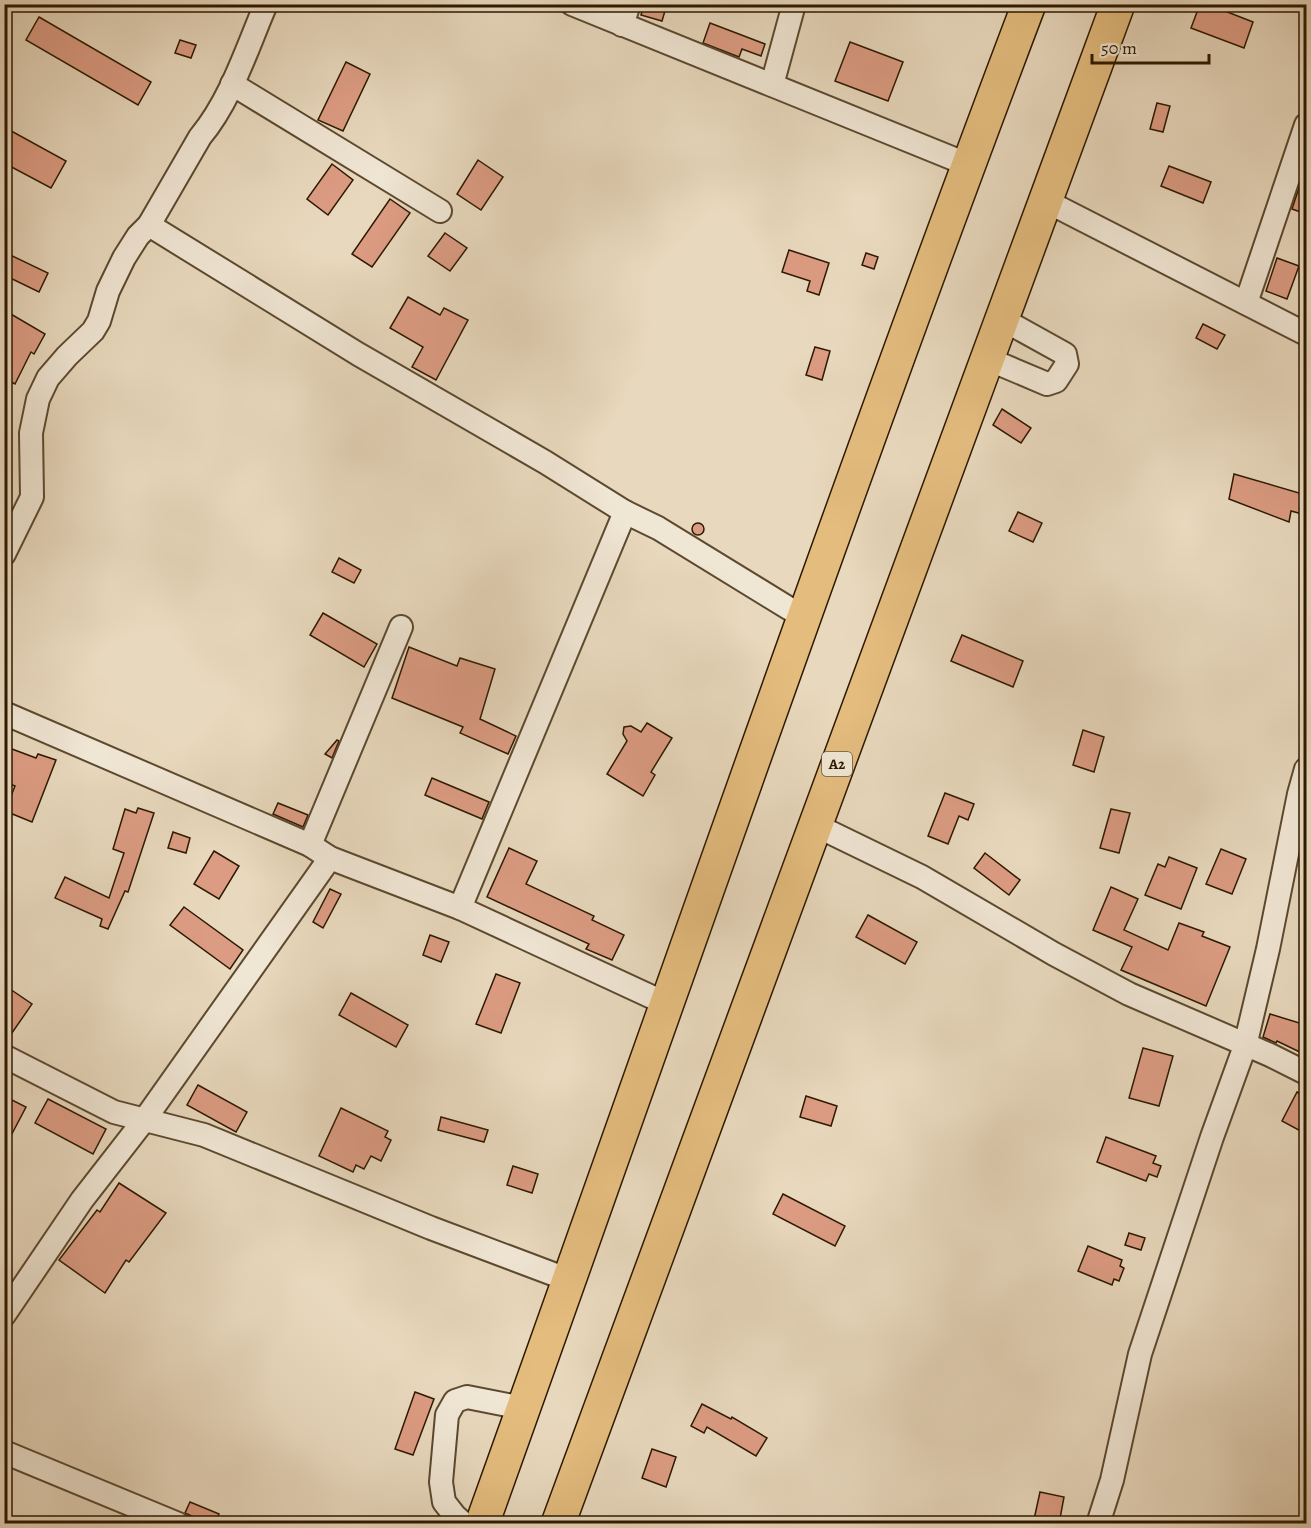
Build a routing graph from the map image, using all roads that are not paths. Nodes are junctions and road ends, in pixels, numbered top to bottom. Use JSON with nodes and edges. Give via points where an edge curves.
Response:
{"nodes":[{"id":1,"x":266,"y":4,"type":"edge"},
{"id":2,"x":572,"y":4,"type":"edge"},
{"id":3,"x":794,"y":4,"type":"edge"},
{"id":4,"x":1029,"y":4,"type":"edge"},
{"id":5,"x":1118,"y":4,"type":"edge"},
{"id":6,"x":626,"y":15,"type":"edge"},
{"id":7,"x":232,"y":84,"type":"junction"},
{"id":8,"x":772,"y":85,"type":"junction"},
{"id":9,"x":1306,"y":125,"type":"edge"},
{"id":10,"x":969,"y":165,"type":"junction"},
{"id":11,"x":1046,"y":201,"type":"junction"},
{"id":12,"x":440,"y":210,"type":"dead end"},
{"id":13,"x":148,"y":225,"type":"junction"},
{"id":14,"x":1246,"y":303,"type":"junction"},
{"id":15,"x":1002,"y":319,"type":"junction"},
{"id":16,"x":1306,"y":334,"type":"edge"},
{"id":17,"x":988,"y":359,"type":"junction"},
{"id":18,"x":625,"y":512,"type":"junction"},
{"id":19,"x":4,"y":554,"type":"edge"},
{"id":20,"x":804,"y":617,"type":"junction"},
{"id":21,"x":401,"y":627,"type":"dead end"},
{"id":22,"x":4,"y":713,"type":"edge"},
{"id":23,"x":1306,"y":769,"type":"edge"},
{"id":24,"x":815,"y":825,"type":"junction"},
{"id":25,"x":309,"y":845,"type":"junction"},
{"id":26,"x":330,"y":858,"type":"junction"},
{"id":27,"x":460,"y":908,"type":"junction"},
{"id":28,"x":667,"y":1005,"type":"junction"},
{"id":29,"x":1245,"y":1046,"type":"junction"},
{"id":30,"x":4,"y":1056,"type":"edge"},
{"id":31,"x":1306,"y":1073,"type":"edge"},
{"id":32,"x":145,"y":1119,"type":"junction"},
{"id":33,"x":570,"y":1280,"type":"junction"},
{"id":34,"x":4,"y":1315,"type":"edge"},
{"id":35,"x":523,"y":1408,"type":"junction"},
{"id":36,"x":4,"y":1452,"type":"edge"},
{"id":37,"x":178,"y":1524,"type":"edge"},
{"id":38,"x":464,"y":1524,"type":"edge"},
{"id":39,"x":482,"y":1524,"type":"edge"},
{"id":40,"x":558,"y":1524,"type":"edge"},
{"id":41,"x":1098,"y":1524,"type":"edge"}],
"edges":[{"from":1,"to":7,"type":"street"},
{"from":2,"to":6,"type":"street"},
{"from":3,"to":8,"type":"street"},
{"from":4,"to":10,"type":"highway"},
{"from":5,"to":11,"type":"highway","number":"A2"},
{"from":6,"to":8,"type":"street"},
{"from":7,"to":12,"type":"street"},
{"from":7,"to":13,"type":"street"},
{"from":8,"to":10,"type":"street"},
{"from":9,"to":14,"type":"street"},
{"from":10,"to":20,"type":"highway"},
{"from":11,"to":14,"type":"street"},
{"from":11,"to":15,"type":"highway","number":"A2"},
{"from":13,"to":18,"type":"street"},
{"from":13,"to":19,"type":"street","via":[[124,258],[93,331],[48,378],[38,399],[31,433],[32,497]]},
{"from":14,"to":16,"type":"street"},
{"from":15,"to":17,"type":"highway","number":"A2"},
{"from":15,"to":17,"type":"street","via":[[1065,354],[1067,364],[1056,381],[1047,384]]},
{"from":17,"to":24,"type":"highway","number":"A2"},
{"from":18,"to":20,"type":"street"},
{"from":18,"to":27,"type":"street"},
{"from":20,"to":28,"type":"highway"},
{"from":21,"to":25,"type":"street"},
{"from":22,"to":25,"type":"street"},
{"from":23,"to":29,"type":"street"},
{"from":24,"to":29,"type":"street","via":[[922,877],[1129,994]]},
{"from":24,"to":40,"type":"highway","number":"A2"},
{"from":25,"to":26,"type":"street"},
{"from":26,"to":27,"type":"street"},
{"from":26,"to":32,"type":"street"},
{"from":27,"to":28,"type":"street"},
{"from":28,"to":33,"type":"highway"},
{"from":29,"to":31,"type":"street"},
{"from":29,"to":41,"type":"street","via":[[1140,1354],[1112,1480]]},
{"from":30,"to":32,"type":"street","via":[[114,1112]]},
{"from":32,"to":33,"type":"street","via":[[204,1135]]},
{"from":32,"to":34,"type":"street","via":[[82,1200]]},
{"from":33,"to":35,"type":"highway"},
{"from":35,"to":38,"type":"street","via":[[467,1397],[454,1401],[447,1415],[441,1482],[444,1502]]},
{"from":35,"to":39,"type":"highway"},
{"from":36,"to":37,"type":"street"}]}
